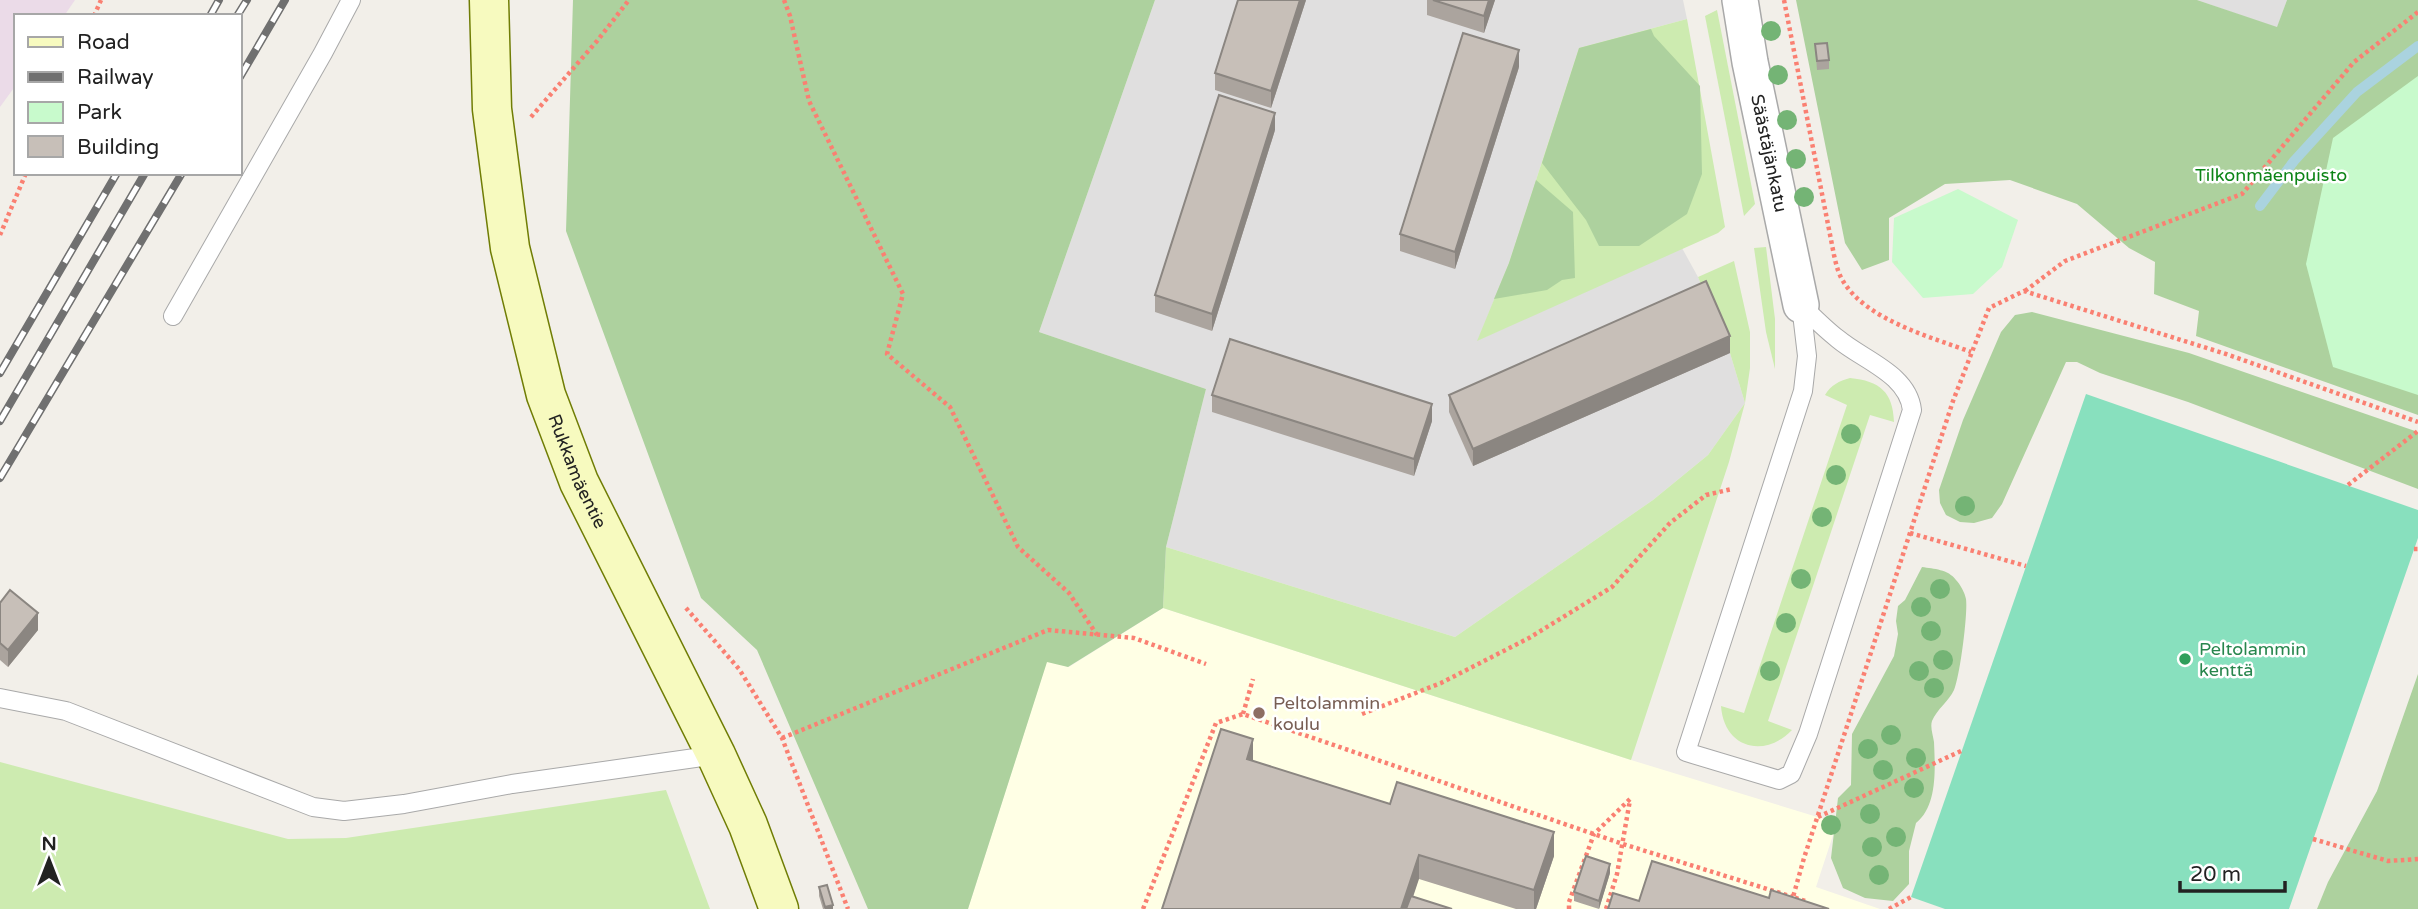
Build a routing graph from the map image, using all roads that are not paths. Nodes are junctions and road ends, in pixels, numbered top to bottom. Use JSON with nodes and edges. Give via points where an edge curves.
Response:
{"nodes":[{"id":1,"x":351,"y":0,"type":"edge"},
{"id":2,"x":489,"y":0,"type":"edge"},
{"id":3,"x":1740,"y":0,"type":"edge"},
{"id":4,"x":1801,"y":305,"type":"junction"},
{"id":5,"x":173,"y":316,"type":"dead end"},
{"id":6,"x":0,"y":698,"type":"edge"},
{"id":7,"x":716,"y":755,"type":"junction"},
{"id":8,"x":779,"y":909,"type":"edge"}],
"edges":[{"from":1,"to":5,"type":"lane"},
{"from":2,"to":7,"type":"main road","name":"Rukkamäentie","via":[[492,109],[510,248],[546,395],[579,482]]},
{"from":3,"to":4,"type":"street","name":"Säästäjänkatu"},
{"from":4,"to":4,"type":"lane","via":[[1807,356],[1803,391],[1686,752],[1779,779],[1791,774],[1808,734],[1912,410],[1897,380],[1839,340]]},
{"from":6,"to":7,"type":"lane","via":[[66,711],[302,803],[344,811]]},
{"from":7,"to":8,"type":"main road","name":"Rukkamäentie"}]}
